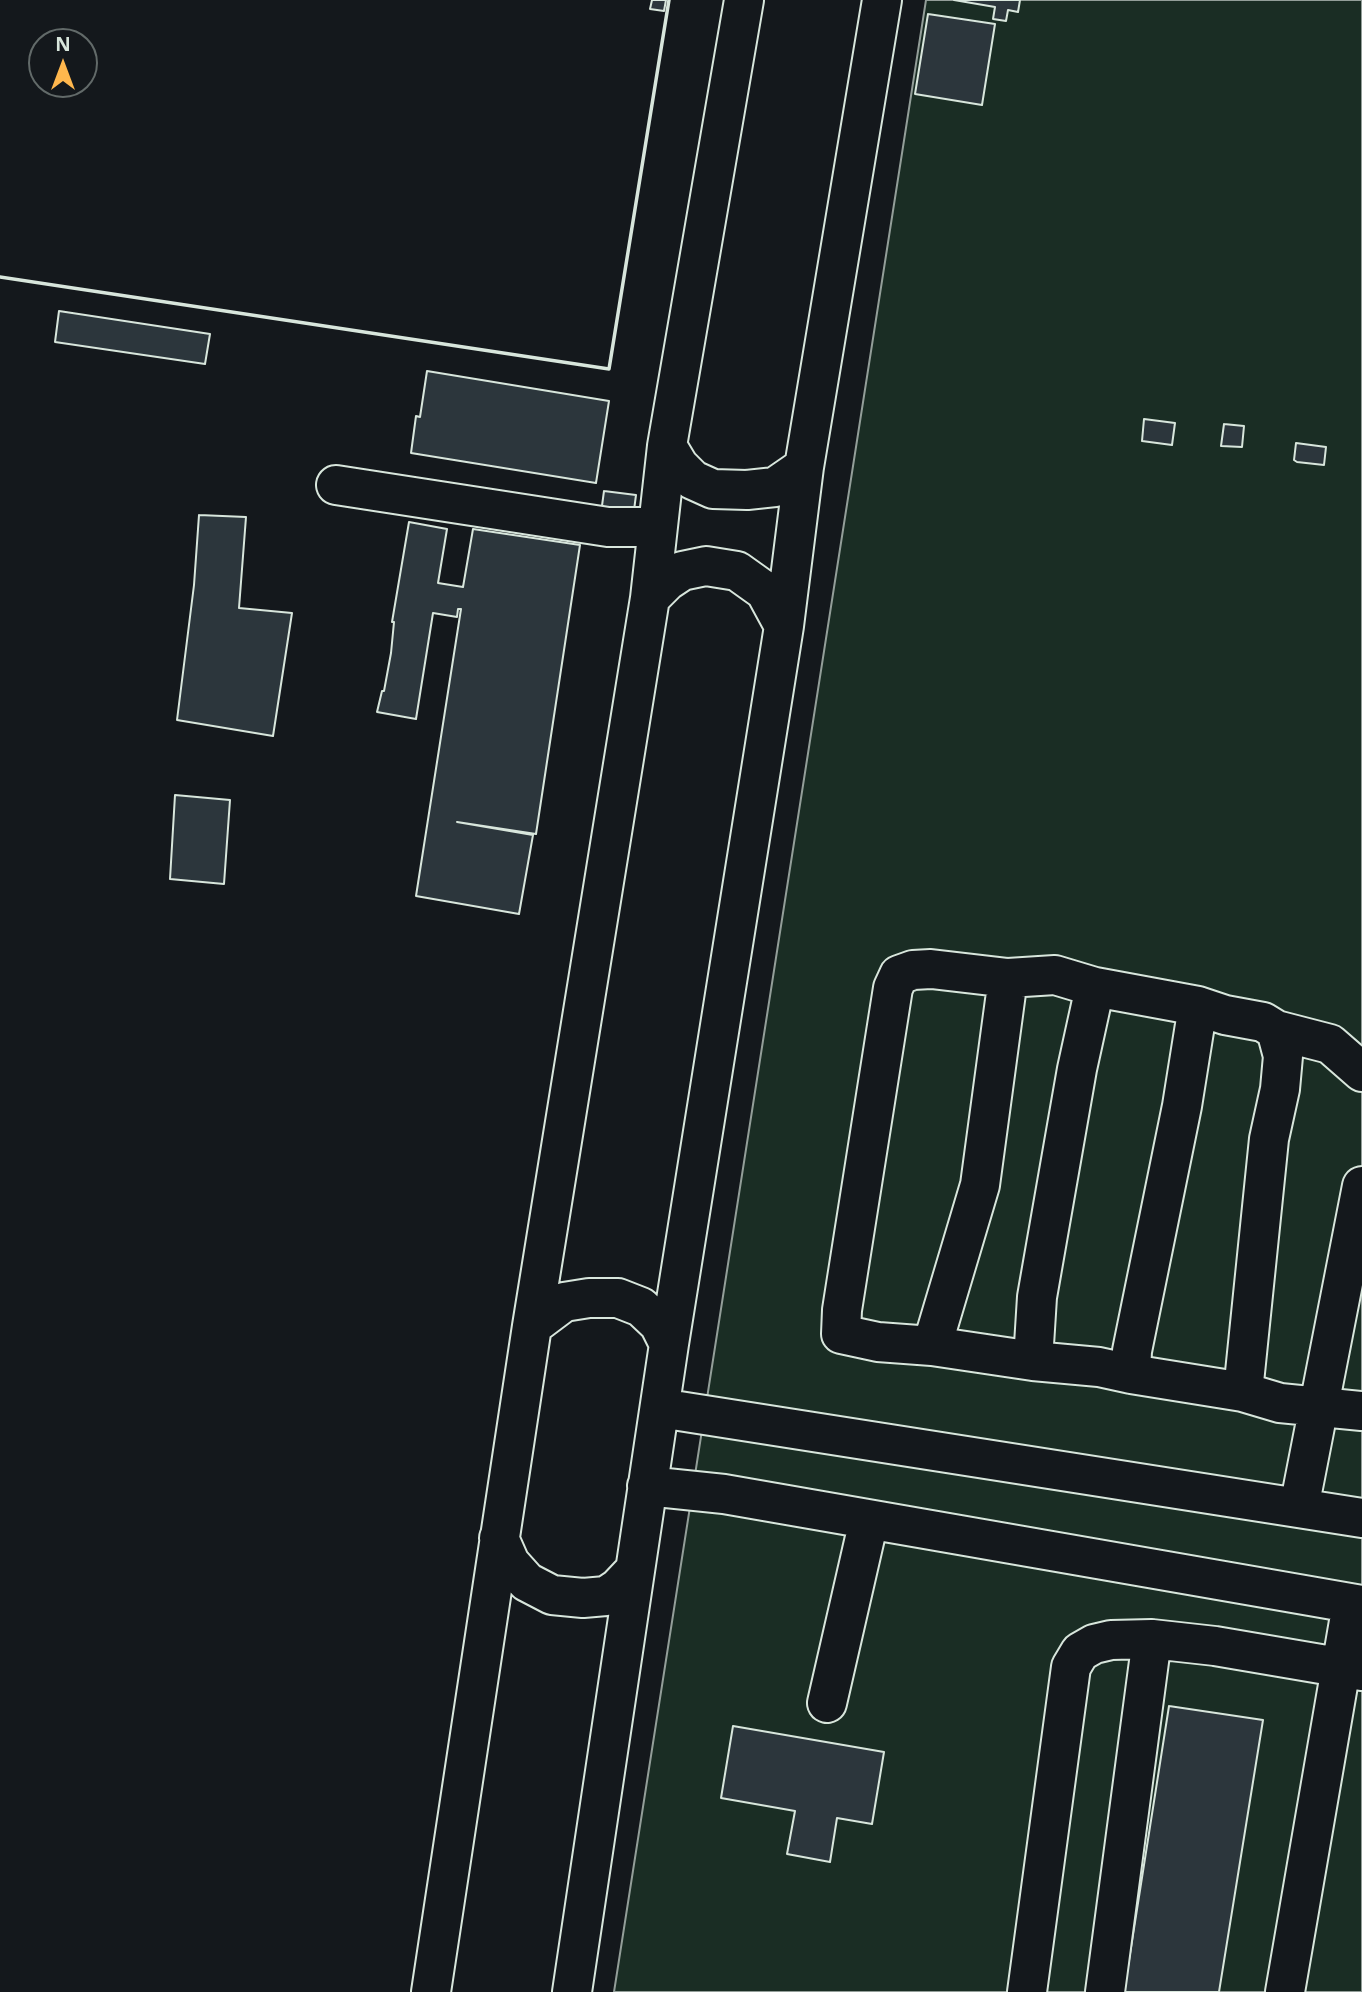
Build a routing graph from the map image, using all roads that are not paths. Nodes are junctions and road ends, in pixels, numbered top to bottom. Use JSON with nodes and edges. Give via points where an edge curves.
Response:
{"nodes":[{"id":1,"x":744,"y":0,"type":"edge"},
{"id":2,"x":882,"y":0,"type":"edge"},
{"id":3,"x":667,"y":446,"type":"junction"},
{"id":4,"x":804,"y":467,"type":"junction"},
{"id":5,"x":336,"y":485,"type":"dead end"},
{"id":6,"x":658,"y":527,"type":"junction"},
{"id":7,"x":650,"y":598,"type":"junction"},
{"id":8,"x":784,"y":626,"type":"junction"},
{"id":9,"x":1008,"y":978,"type":"junction"},
{"id":10,"x":1095,"y":987,"type":"junction"},
{"id":11,"x":1198,"y":1006,"type":"junction"},
{"id":12,"x":1276,"y":1030,"type":"junction"},
{"id":13,"x":1362,"y":1072,"type":"edge"},
{"id":14,"x":1362,"y":1186,"type":"edge"},
{"id":15,"x":532,"y":1326,"type":"junction"},
{"id":16,"x":669,"y":1345,"type":"junction"},
{"id":17,"x":932,"y":1346,"type":"junction"},
{"id":18,"x":1033,"y":1361,"type":"junction"},
{"id":19,"x":1131,"y":1374,"type":"junction"},
{"id":20,"x":1243,"y":1392,"type":"junction"},
{"id":21,"x":1318,"y":1407,"type":"junction"},
{"id":22,"x":660,"y":1408,"type":"junction"},
{"id":23,"x":1362,"y":1411,"type":"edge"},
{"id":24,"x":647,"y":1486,"type":"junction"},
{"id":25,"x":1299,"y":1508,"type":"junction"},
{"id":26,"x":1362,"y":1518,"type":"edge"},
{"id":27,"x":869,"y":1520,"type":"junction"},
{"id":28,"x":499,"y":1538,"type":"junction"},
{"id":29,"x":635,"y":1570,"type":"junction"},
{"id":30,"x":1357,"y":1605,"type":"edge"},
{"id":31,"x":1152,"y":1639,"type":"junction"},
{"id":32,"x":1351,"y":1670,"type":"edge"},
{"id":33,"x":827,"y":1703,"type":"dead end"},
{"id":34,"x":431,"y":1992,"type":"edge"},
{"id":35,"x":572,"y":1992,"type":"edge"},
{"id":36,"x":1027,"y":1992,"type":"edge"},
{"id":37,"x":1105,"y":1992,"type":"edge"},
{"id":38,"x":1284,"y":1992,"type":"edge"}],
"edges":[{"from":1,"to":3,"type":"lane"},
{"from":2,"to":4,"type":"lane"},
{"from":3,"to":4,"type":"lane","via":[[693,480],[713,489],[775,487]]},
{"from":3,"to":6,"type":"lane"},
{"from":4,"to":8,"type":"lane"},
{"from":5,"to":6,"type":"lane","via":[[608,527]]},
{"from":6,"to":7,"type":"lane"},
{"from":7,"to":8,"type":"lane","via":[[682,571],[706,566],[737,571],[765,591]]},
{"from":7,"to":15,"type":"lane"},
{"from":8,"to":16,"type":"lane"},
{"from":9,"to":10,"type":"lane","via":[[1055,975]]},
{"from":9,"to":17,"type":"lane","via":[[980,1185]]},
{"from":9,"to":17,"type":"lane","via":[[913,970],[899,975],[893,988],[841,1334]]},
{"from":10,"to":11,"type":"lane"},
{"from":10,"to":18,"type":"lane","via":[[1037,1297]]},
{"from":11,"to":12,"type":"lane","via":[[1263,1022]]},
{"from":11,"to":19,"type":"lane"},
{"from":12,"to":13,"type":"lane","via":[[1330,1044]]},
{"from":12,"to":20,"type":"lane","via":[[1283,1056],[1280,1089],[1269,1139]]},
{"from":14,"to":21,"type":"lane"},
{"from":15,"to":16,"type":"lane","via":[[564,1302],[618,1298],[641,1307],[659,1324]]},
{"from":15,"to":28,"type":"lane"},
{"from":16,"to":22,"type":"lane"},
{"from":17,"to":18,"type":"lane"},
{"from":18,"to":19,"type":"lane"},
{"from":19,"to":20,"type":"lane"},
{"from":20,"to":21,"type":"lane","via":[[1280,1403]]},
{"from":21,"to":23,"type":"lane"},
{"from":21,"to":25,"type":"lane"},
{"from":22,"to":24,"type":"lane"},
{"from":22,"to":25,"type":"lane"},
{"from":24,"to":27,"type":"lane","via":[[724,1494]]},
{"from":24,"to":29,"type":"lane"},
{"from":25,"to":26,"type":"lane"},
{"from":27,"to":30,"type":"lane"},
{"from":27,"to":33,"type":"lane"},
{"from":28,"to":29,"type":"lane","via":[[510,1563],[527,1582],[552,1595],[606,1596]]},
{"from":28,"to":34,"type":"lane"},
{"from":29,"to":35,"type":"lane"},
{"from":30,"to":32,"type":"lane"},
{"from":31,"to":32,"type":"lane"},
{"from":31,"to":36,"type":"lane","via":[[1094,1644],[1080,1653],[1071,1667]]},
{"from":31,"to":37,"type":"lane"},
{"from":32,"to":38,"type":"lane"}]}
